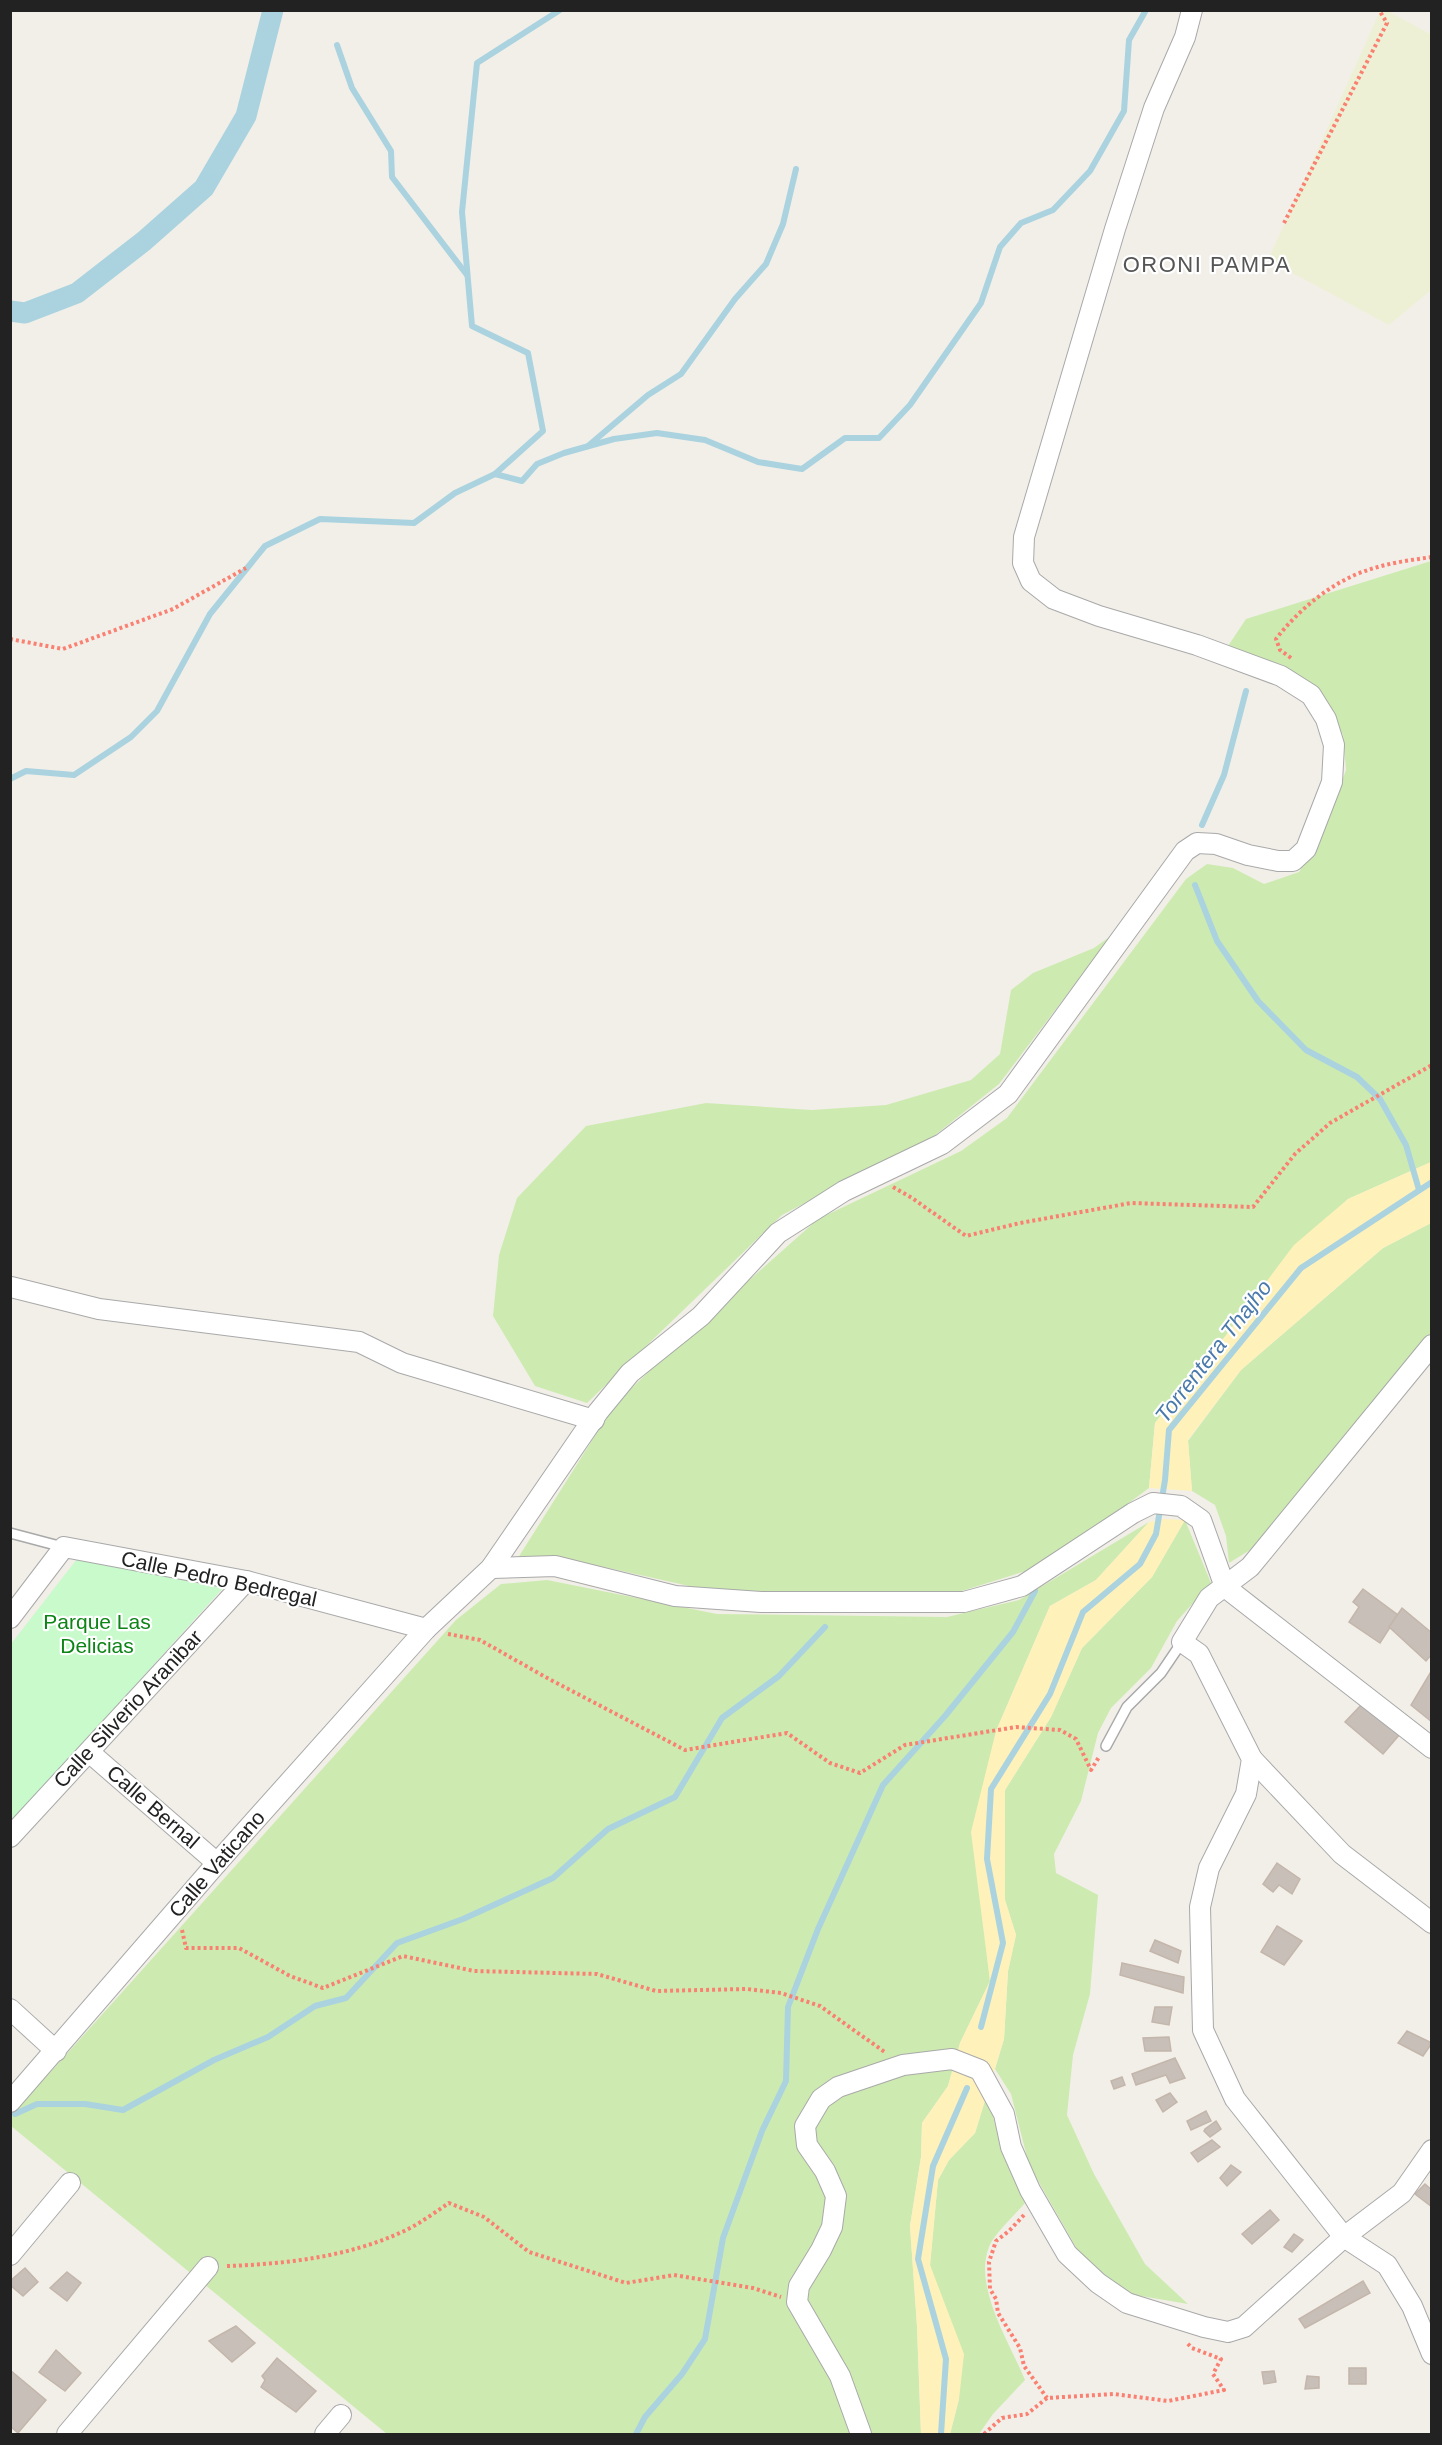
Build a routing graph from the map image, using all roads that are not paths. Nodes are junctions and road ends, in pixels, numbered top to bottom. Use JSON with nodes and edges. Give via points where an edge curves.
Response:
{"nodes":[{"id":1,"x":1192,"y":10,"type":"edge"},
{"id":2,"x":11,"y":1287,"type":"edge"},
{"id":3,"x":1431,"y":1345,"type":"edge"},
{"id":4,"x":594,"y":1420,"type":"junction"},
{"id":5,"x":10,"y":1533,"type":"edge"},
{"id":6,"x":64,"y":1547,"type":"junction"},
{"id":7,"x":491,"y":1568,"type":"junction"},
{"id":8,"x":246,"y":1581,"type":"junction"},
{"id":9,"x":1225,"y":1587,"type":"junction"},
{"id":10,"x":10,"y":1618,"type":"edge"},
{"id":11,"x":426,"y":1629,"type":"junction"},
{"id":12,"x":1182,"y":1642,"type":"junction"},
{"id":13,"x":1106,"y":1746,"type":"road end"},
{"id":14,"x":1431,"y":1748,"type":"edge"},
{"id":15,"x":89,"y":1752,"type":"junction"},
{"id":16,"x":1252,"y":1759,"type":"junction"},
{"id":17,"x":10,"y":1837,"type":"edge"},
{"id":18,"x":217,"y":1863,"type":"junction"},
{"id":19,"x":1431,"y":1923,"type":"edge"},
{"id":20,"x":10,"y":2009,"type":"edge"},
{"id":21,"x":56,"y":2051,"type":"junction"},
{"id":22,"x":10,"y":2102,"type":"edge"},
{"id":23,"x":1431,"y":2150,"type":"edge"},
{"id":24,"x":70,"y":2183,"type":"dead end"},
{"id":25,"x":1344,"y":2237,"type":"junction"},
{"id":26,"x":10,"y":2255,"type":"edge"},
{"id":27,"x":208,"y":2267,"type":"road end"},
{"id":28,"x":1431,"y":2354,"type":"edge"},
{"id":29,"x":341,"y":2415,"type":"dead end"},
{"id":30,"x":67,"y":2434,"type":"edge"},
{"id":31,"x":325,"y":2434,"type":"edge"},
{"id":32,"x":861,"y":2434,"type":"edge"}],
"edges":[{"from":1,"to":4,"type":"street","name":"Calle Vaticano","via":[[1185,38],[1154,108],[1115,229],[1024,537],[1023,563],[1031,581],[1054,599],[1281,676],[1311,694],[1326,719],[1334,745],[1332,782],[1306,849],[1293,861],[1248,855],[1216,844],[1197,843],[1185,851],[1008,1094],[942,1144],[844,1191],[778,1233],[701,1316],[630,1374]]},
{"from":2,"to":4,"type":"street","via":[[99,1309],[359,1342],[402,1364]]},
{"from":3,"to":9,"type":"street","via":[[1250,1567]]},
{"from":4,"to":7,"type":"street","name":"Calle Vaticano"},
{"from":5,"to":6,"type":"lane","name":"Calle Pedro Bedregal"},
{"from":6,"to":8,"type":"street","name":"Calle Pedro Bedregal"},
{"from":6,"to":10,"type":"street"},
{"from":7,"to":9,"type":"street","via":[[555,1566],[686,1597],[761,1602],[964,1602],[1022,1586],[1152,1503],[1181,1506],[1200,1520]]},
{"from":7,"to":11,"type":"street","name":"Calle Vaticano"},
{"from":8,"to":11,"type":"street","name":"Calle Pedro Bedregal"},
{"from":8,"to":15,"type":"street","name":"Calle Silverio Aranibar"},
{"from":9,"to":12,"type":"street","via":[[1209,1598]]},
{"from":9,"to":14,"type":"street"},
{"from":11,"to":18,"type":"street","name":"Calle Vaticano"},
{"from":12,"to":13,"type":"lane","via":[[1161,1672],[1127,1707]]},
{"from":12,"to":16,"type":"street","via":[[1199,1654]]},
{"from":15,"to":17,"type":"street","name":"Calle Silverio Aranibar"},
{"from":15,"to":18,"type":"street","name":"Calle Bernal"},
{"from":16,"to":19,"type":"street","via":[[1342,1854]]},
{"from":16,"to":25,"type":"street","via":[[1246,1794],[1209,1868],[1200,1907],[1203,2030],[1235,2099]]},
{"from":18,"to":21,"type":"street","name":"Calle Vaticano"},
{"from":20,"to":21,"type":"street"},
{"from":21,"to":22,"type":"street","name":"Calle Vaticano"},
{"from":23,"to":25,"type":"street","via":[[1402,2193]]},
{"from":24,"to":26,"type":"street"},
{"from":25,"to":28,"type":"street","via":[[1387,2265],[1412,2306]]},
{"from":25,"to":32,"type":"street","via":[[1244,2327],[1228,2332],[1182,2320],[1127,2303],[1067,2254],[1036,2200],[1011,2147],[1004,2114],[980,2070],[952,2059],[903,2065],[838,2087],[821,2099],[805,2126],[807,2145],[825,2170],[836,2196],[832,2227],[799,2286],[797,2302],[840,2376]]},
{"from":27,"to":30,"type":"street"},
{"from":29,"to":31,"type":"street"}]}
